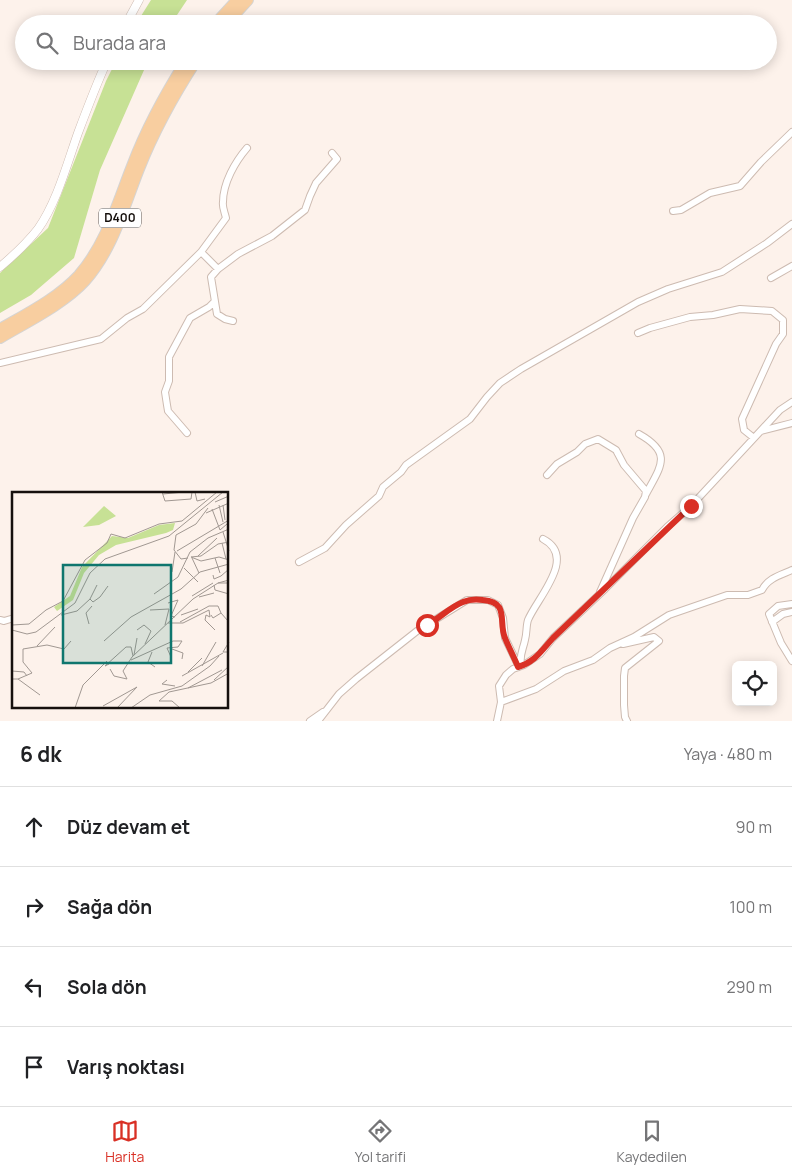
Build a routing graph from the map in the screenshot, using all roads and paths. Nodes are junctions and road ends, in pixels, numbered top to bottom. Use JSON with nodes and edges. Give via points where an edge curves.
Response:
{"nodes":[{"id":1,"x":139,"y":0,"type":"edge"},
{"id":2,"x":237,"y":0,"type":"edge"},
{"id":3,"x":248,"y":0,"type":"edge"},
{"id":4,"x":131,"y":15,"type":"edge"},
{"id":5,"x":223,"y":15,"type":"edge"},
{"id":6,"x":234,"y":15,"type":"edge"},
{"id":7,"x":103,"y":70,"type":"edge"},
{"id":8,"x":181,"y":70,"type":"edge"},
{"id":9,"x":190,"y":70,"type":"edge"},
{"id":10,"x":792,"y":132,"type":"edge"},
{"id":11,"x":247,"y":148,"type":"dead end"},
{"id":12,"x":332,"y":152,"type":"dead end"},
{"id":13,"x":674,"y":211,"type":"dead end"},
{"id":14,"x":792,"y":224,"type":"edge"},
{"id":15,"x":202,"y":252,"type":"junction"},
{"id":16,"x":792,"y":266,"type":"edge"},
{"id":17,"x":0,"y":267,"type":"edge"},
{"id":18,"x":218,"y":269,"type":"junction"},
{"id":19,"x":771,"y":278,"type":"dead end"},
{"id":20,"x":214,"y":302,"type":"junction"},
{"id":21,"x":233,"y":322,"type":"dead end"},
{"id":22,"x":0,"y":329,"type":"edge"},
{"id":23,"x":638,"y":333,"type":"dead end"},
{"id":24,"x":0,"y":338,"type":"edge"},
{"id":25,"x":0,"y":363,"type":"edge"},
{"id":26,"x":792,"y":402,"type":"edge"},
{"id":27,"x":792,"y":423,"type":"edge"},
{"id":28,"x":760,"y":432,"type":"junction"},
{"id":29,"x":187,"y":433,"type":"dead end"},
{"id":30,"x":639,"y":434,"type":"dead end"},
{"id":31,"x":754,"y":438,"type":"junction"},
{"id":32,"x":548,"y":475,"type":"dead end"},
{"id":33,"x":646,"y":494,"type":"junction"},
{"id":34,"x":544,"y":538,"type":"dead end"},
{"id":35,"x":299,"y":562,"type":"dead end"},
{"id":36,"x":792,"y":570,"type":"edge"},
{"id":37,"x":599,"y":596,"type":"junction"},
{"id":38,"x":792,"y":604,"type":"edge"},
{"id":39,"x":792,"y":612,"type":"edge"},
{"id":40,"x":12,"y":619,"type":"edge"},
{"id":41,"x":0,"y":620,"type":"edge"},
{"id":42,"x":772,"y":622,"type":"junction"},
{"id":43,"x":619,"y":643,"type":"junction"},
{"id":44,"x":792,"y":661,"type":"edge"},
{"id":45,"x":520,"y":666,"type":"junction"},
{"id":46,"x":501,"y":702,"type":"junction"},
{"id":47,"x":326,"y":710,"type":"junction"},
{"id":48,"x":310,"y":721,"type":"edge"},
{"id":49,"x":318,"y":721,"type":"edge"},
{"id":50,"x":497,"y":721,"type":"edge"},
{"id":51,"x":627,"y":721,"type":"edge"}],
"edges":[{"from":1,"to":4,"type":"street"},
{"from":2,"to":5,"type":"highway"},
{"from":3,"to":6,"type":"highway"},
{"from":7,"to":17,"type":"street","via":[[64,173],[39,227]]},
{"from":8,"to":22,"type":"highway","number":"D400","via":[[145,136],[110,224],[90,260],[69,285]]},
{"from":9,"to":24,"type":"highway","number":"D400","via":[[152,139],[117,227],[96,265],[74,291]]},
{"from":10,"to":13,"type":"street","via":[[740,186],[710,193]]},
{"from":11,"to":15,"type":"street","via":[[227,182],[222,203],[226,218]]},
{"from":12,"to":18,"type":"street","via":[[337,159],[316,183],[305,210],[272,236]]},
{"from":14,"to":35,"type":"street","via":[[722,272],[638,302],[500,383],[470,419],[406,466],[325,548]]},
{"from":15,"to":18,"type":"street"},
{"from":15,"to":25,"type":"street","via":[[143,308],[101,339]]},
{"from":16,"to":19,"type":"street"},
{"from":18,"to":20,"type":"street","via":[[210,277]]},
{"from":20,"to":21,"type":"street","via":[[217,314]]},
{"from":20,"to":29,"type":"street","via":[[190,318],[169,357],[169,381],[165,392],[168,411]]},
{"from":23,"to":31,"type":"street","via":[[690,317],[740,309],[772,311],[783,320],[783,334],[742,420],[744,430]]},
{"from":26,"to":28,"type":"street"},
{"from":27,"to":28,"type":"street"},
{"from":28,"to":31,"type":"street"},
{"from":30,"to":33,"type":"street","via":[[655,446],[661,459]]},
{"from":31,"to":37,"type":"street","via":[[691,506]]},
{"from":32,"to":33,"type":"street","via":[[557,464],[598,439],[616,450]]},
{"from":33,"to":37,"type":"street"},
{"from":34,"to":45,"type":"street","via":[[555,549],[556,570],[528,620]]},
{"from":36,"to":43,"type":"street","via":[[772,579],[762,590],[748,595],[726,595],[669,615]]},
{"from":37,"to":45,"type":"street","via":[[540,654]]},
{"from":38,"to":42,"type":"street","via":[[778,606],[769,614]]},
{"from":39,"to":42,"type":"street"},
{"from":40,"to":41,"type":"street"},
{"from":42,"to":44,"type":"street"},
{"from":43,"to":46,"type":"street","via":[[536,689]]},
{"from":43,"to":51,"type":"street","via":[[654,637],[659,641],[625,668]]},
{"from":45,"to":46,"type":"street","via":[[501,680],[498,686]]},
{"from":45,"to":47,"type":"street","via":[[504,638],[503,618],[498,605],[488,600],[467,600],[403,642],[339,694]]},
{"from":46,"to":50,"type":"street"},
{"from":47,"to":48,"type":"street"},
{"from":47,"to":49,"type":"street"}]}
